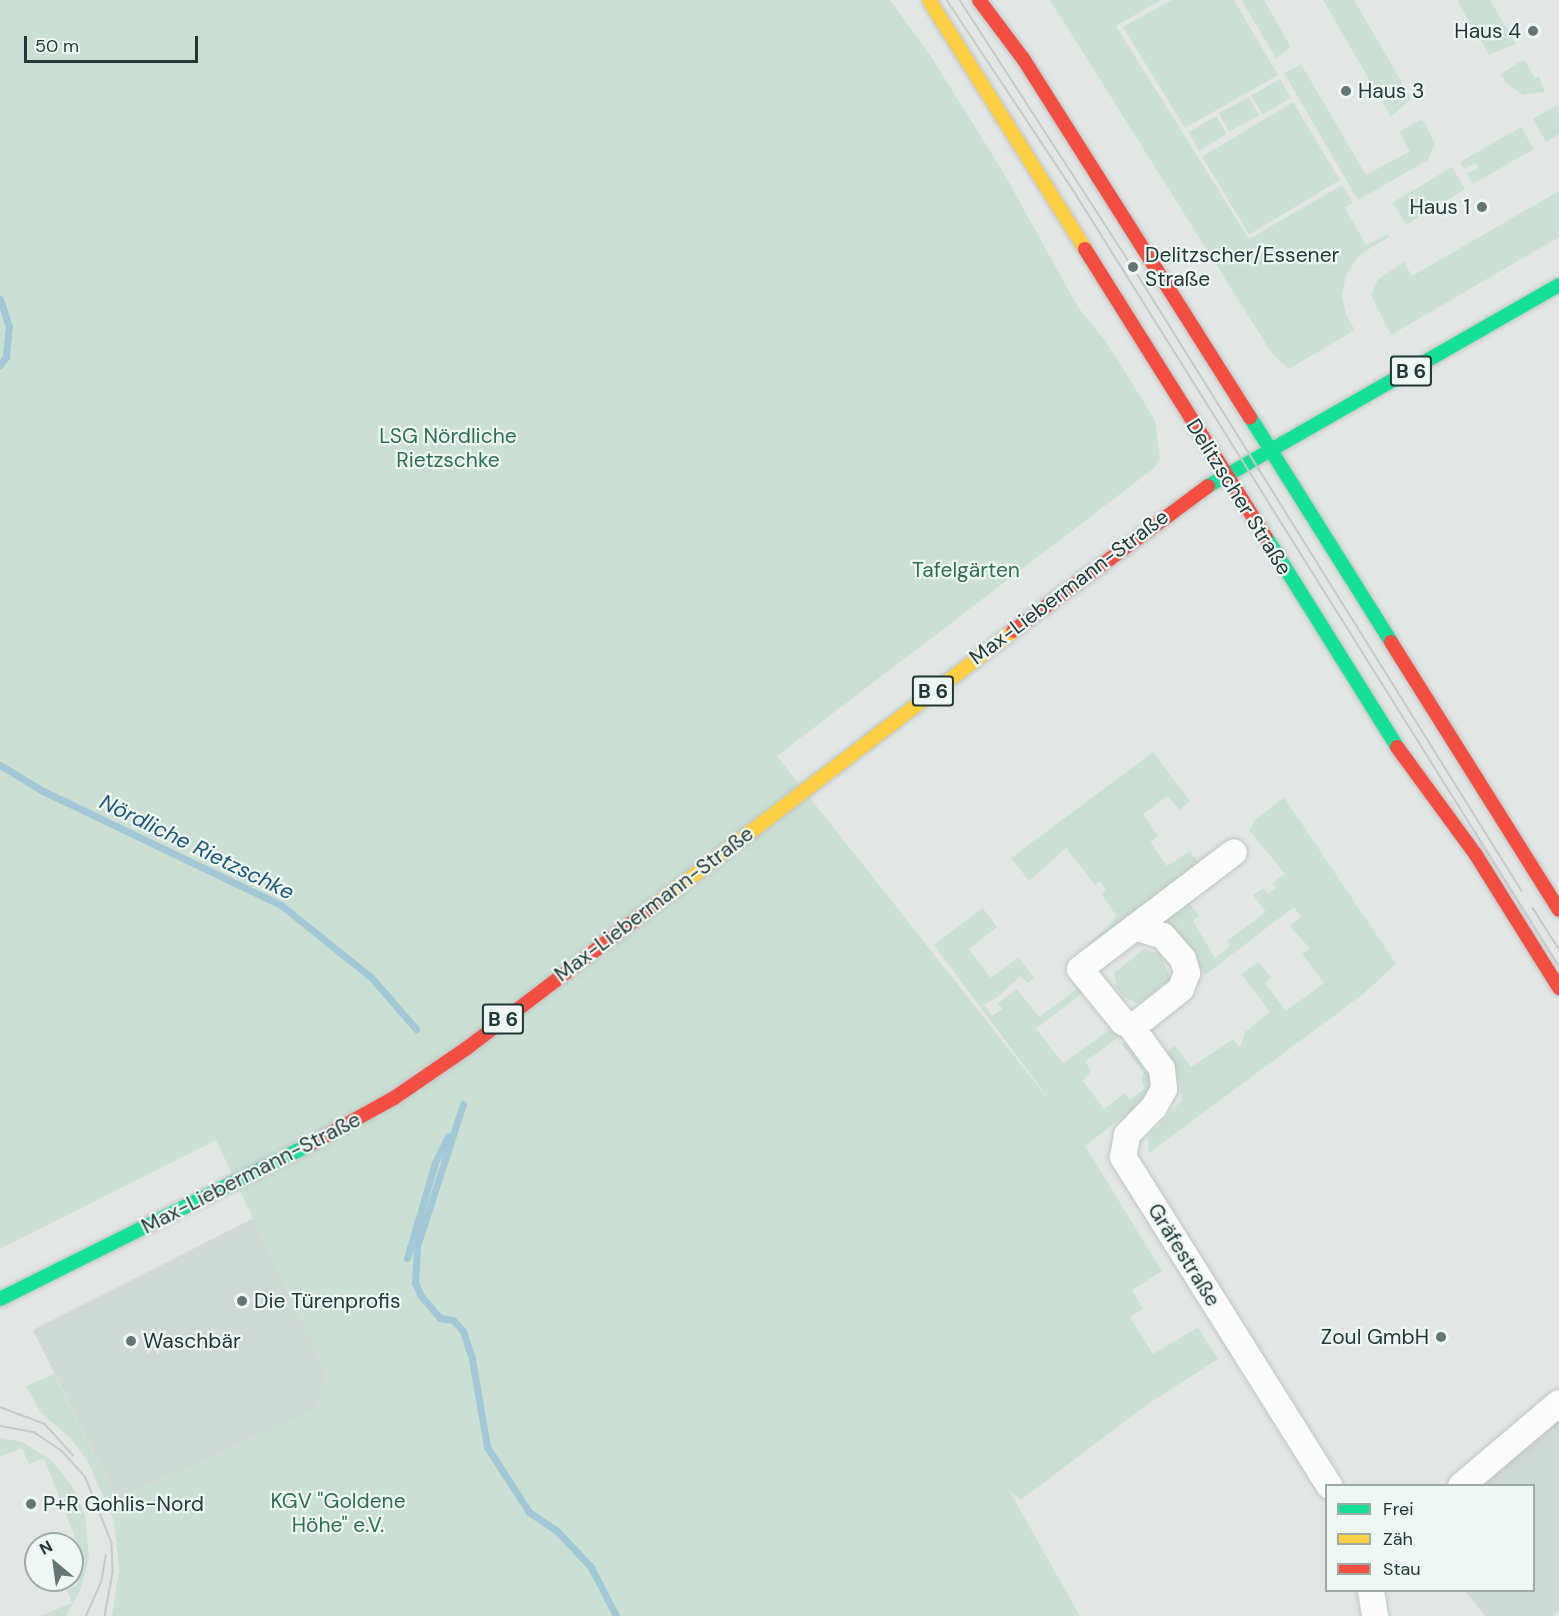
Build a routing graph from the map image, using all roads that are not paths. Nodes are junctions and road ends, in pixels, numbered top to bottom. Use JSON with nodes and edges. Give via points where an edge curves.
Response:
{"nodes":[{"id":1,"x":929,"y":0,"type":"edge"},
{"id":2,"x":979,"y":0,"type":"edge"},
{"id":3,"x":1559,"y":285,"type":"edge"},
{"id":4,"x":1272,"y":451,"type":"junction"},
{"id":5,"x":1226,"y":475,"type":"junction"},
{"id":6,"x":1234,"y":852,"type":"dead end"},
{"id":7,"x":1559,"y":910,"type":"edge"},
{"id":8,"x":1135,"y":927,"type":"junction"},
{"id":9,"x":1559,"y":987,"type":"edge"},
{"id":10,"x":1130,"y":1025,"type":"junction"},
{"id":11,"x":0,"y":1299,"type":"edge"},
{"id":12,"x":1559,"y":1403,"type":"edge"},
{"id":13,"x":1328,"y":1484,"type":"edge"},
{"id":14,"x":1462,"y":1484,"type":"edge"},
{"id":15,"x":1371,"y":1592,"type":"edge"},
{"id":16,"x":1375,"y":1616,"type":"edge"}],
"edges":[{"from":1,"to":5,"type":"main road","name":"Delitzscher Straße"},
{"from":2,"to":4,"type":"main road","via":[[1024,60]]},
{"from":3,"to":4,"type":"main road","number":"B 6"},
{"from":4,"to":5,"type":"main road","name":"Max-Liebermann-Straße","number":"B 6"},
{"from":4,"to":7,"type":"main road"},
{"from":5,"to":9,"type":"main road","name":"Delitzscher Straße","via":[[1397,746],[1476,855]]},
{"from":5,"to":11,"type":"main road","name":"Max-Liebermann-Straße","number":"B 6","via":[[1190,496],[1121,547],[466,1048],[394,1098],[338,1131]]},
{"from":6,"to":8,"type":"street","name":"Gräfestraße"},
{"from":8,"to":10,"type":"street","name":"Gräfestraße","via":[[1080,969],[1123,1022]]},
{"from":8,"to":10,"type":"street","via":[[1162,936],[1183,959],[1186,974],[1181,989]]},
{"from":10,"to":13,"type":"street","name":"Gräfestraße","via":[[1162,1069],[1164,1089],[1154,1107],[1127,1136],[1123,1156]]},
{"from":12,"to":14,"type":"street"},
{"from":15,"to":16,"type":"street"}]}
